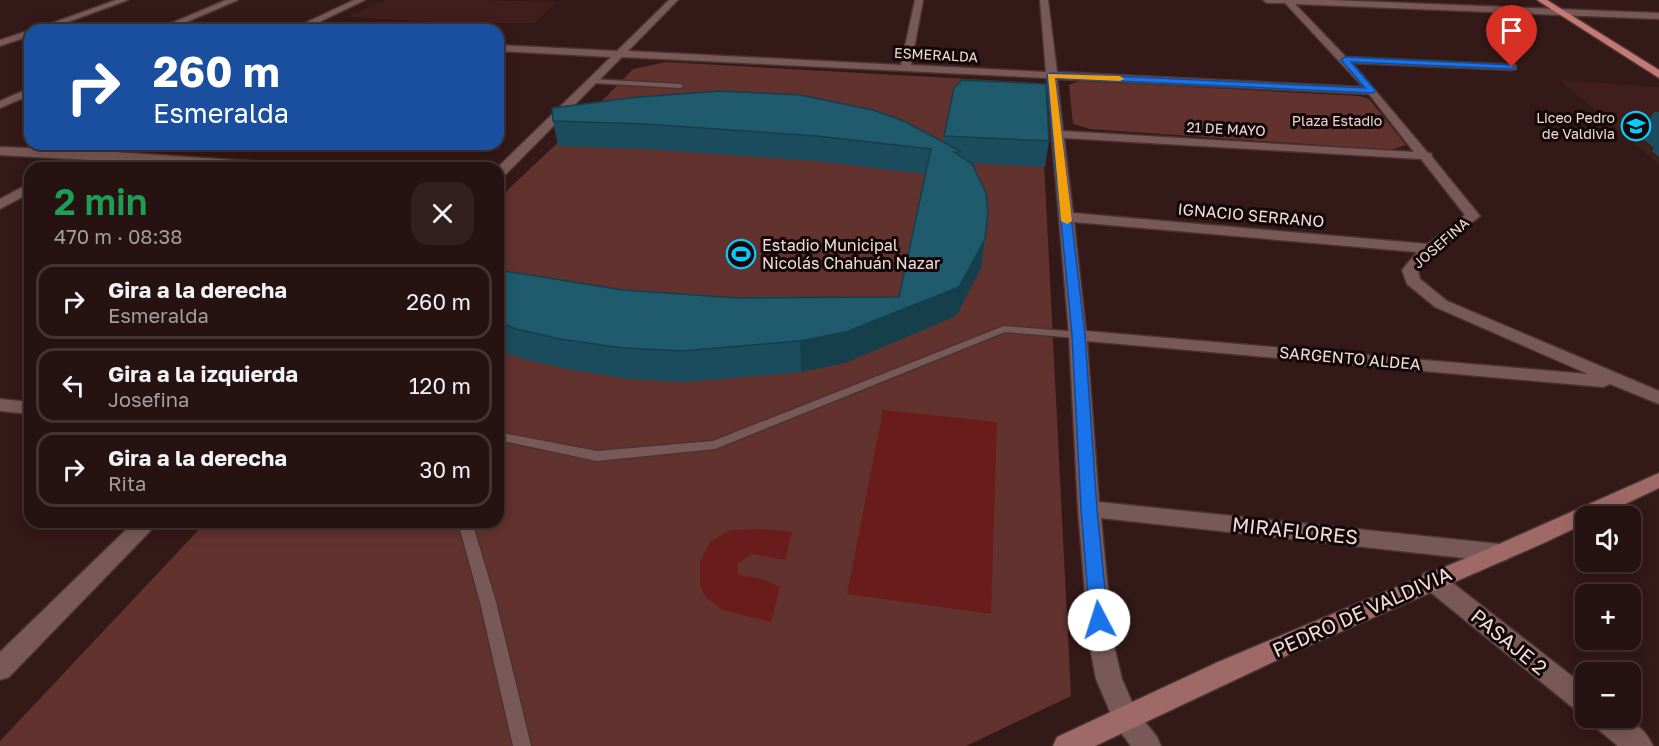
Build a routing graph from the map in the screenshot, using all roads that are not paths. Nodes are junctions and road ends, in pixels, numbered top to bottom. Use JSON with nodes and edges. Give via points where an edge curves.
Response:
{"nodes":[{"id":1,"x":124,"y":0,"type":"edge"},
{"id":2,"x":234,"y":0,"type":"edge"},
{"id":3,"x":361,"y":0,"type":"edge"},
{"id":4,"x":674,"y":0,"type":"edge"},
{"id":5,"x":919,"y":0,"type":"edge"},
{"id":6,"x":1044,"y":0,"type":"edge"},
{"id":7,"x":1267,"y":0,"type":"edge"},
{"id":8,"x":1287,"y":0,"type":"edge"},
{"id":9,"x":1541,"y":0,"type":"edge"},
{"id":10,"x":1560,"y":12,"type":"junction"},
{"id":11,"x":1659,"y":16,"type":"edge"},
{"id":12,"x":55,"y":24,"type":"edge"},
{"id":13,"x":175,"y":24,"type":"edge"},
{"id":14,"x":308,"y":24,"type":"edge"},
{"id":15,"x":24,"y":35,"type":"edge"},
{"id":16,"x":0,"y":43,"type":"edge"},
{"id":17,"x":504,"y":48,"type":"edge"},
{"id":18,"x":621,"y":54,"type":"junction"},
{"id":19,"x":1345,"y":60,"type":"junction"},
{"id":20,"x":1512,"y":67,"type":"dead end"},
{"id":21,"x":905,"y":68,"type":"junction"},
{"id":22,"x":1051,"y":75,"type":"junction"},
{"id":23,"x":1659,"y":75,"type":"edge"},
{"id":24,"x":594,"y":81,"type":"junction"},
{"id":25,"x":680,"y":86,"type":"dead end"},
{"id":26,"x":1372,"y":91,"type":"junction"},
{"id":27,"x":24,"y":94,"type":"edge"},
{"id":28,"x":0,"y":105,"type":"edge"},
{"id":29,"x":1059,"y":134,"type":"junction"},
{"id":30,"x":92,"y":150,"type":"edge"},
{"id":31,"x":0,"y":151,"type":"edge"},
{"id":32,"x":85,"y":154,"type":"junction"},
{"id":33,"x":1427,"y":156,"type":"junction"},
{"id":34,"x":72,"y":162,"type":"edge"},
{"id":35,"x":204,"y":162,"type":"edge"},
{"id":36,"x":504,"y":168,"type":"edge"},
{"id":37,"x":24,"y":191,"type":"edge"},
{"id":38,"x":0,"y":205,"type":"edge"},
{"id":39,"x":1066,"y":217,"type":"junction"},
{"id":40,"x":1433,"y":249,"type":"junction"},
{"id":41,"x":1078,"y":335,"type":"junction"},
{"id":42,"x":1621,"y":382,"type":"junction"},
{"id":43,"x":1659,"y":398,"type":"edge"},
{"id":44,"x":0,"y":405,"type":"edge"},
{"id":45,"x":24,"y":407,"type":"edge"},
{"id":46,"x":504,"y":437,"type":"edge"},
{"id":47,"x":1656,"y":485,"type":"edge"},
{"id":48,"x":1089,"y":509,"type":"junction"},
{"id":49,"x":142,"y":528,"type":"edge"},
{"id":50,"x":467,"y":528,"type":"edge"},
{"id":51,"x":1500,"y":553,"type":"junction"},
{"id":52,"x":1432,"y":580,"type":"junction"},
{"id":53,"x":0,"y":669,"type":"edge"},
{"id":54,"x":1575,"y":694,"type":"edge"},
{"id":55,"x":1125,"y":717,"type":"junction"},
{"id":56,"x":1617,"y":728,"type":"edge"},
{"id":57,"x":522,"y":746,"type":"edge"},
{"id":58,"x":1067,"y":746,"type":"edge"},
{"id":59,"x":1147,"y":746,"type":"edge"},
{"id":60,"x":1639,"y":746,"type":"edge"}],
"edges":[{"from":1,"to":12,"type":"street"},
{"from":2,"to":13,"type":"street"},
{"from":3,"to":14,"type":"street"},
{"from":4,"to":18,"type":"street"},
{"from":5,"to":21,"type":"street"},
{"from":6,"to":22,"type":"street"},
{"from":7,"to":8,"type":"street"},
{"from":8,"to":10,"type":"street"},
{"from":8,"to":19,"type":"street","name":"JOSEFINA"},
{"from":9,"to":10,"type":"main road"},
{"from":10,"to":11,"type":"street"},
{"from":10,"to":23,"type":"main road"},
{"from":15,"to":16,"type":"street"},
{"from":17,"to":18,"type":"street","name":"ESMERALDA"},
{"from":18,"to":21,"type":"street","name":"ESMERALDA"},
{"from":18,"to":24,"type":"street"},
{"from":19,"to":20,"type":"street"},
{"from":19,"to":26,"type":"street","name":"JOSEFINA"},
{"from":21,"to":22,"type":"street","name":"ESMERALDA"},
{"from":22,"to":26,"type":"street","name":"ESMERALDA"},
{"from":22,"to":29,"type":"street"},
{"from":24,"to":25,"type":"lane"},
{"from":24,"to":36,"type":"street"},
{"from":26,"to":33,"type":"street","name":"JOSEFINA"},
{"from":27,"to":28,"type":"street"},
{"from":29,"to":33,"type":"street","name":"21 DE MAYO"},
{"from":29,"to":39,"type":"street"},
{"from":30,"to":32,"type":"street"},
{"from":31,"to":32,"type":"street"},
{"from":32,"to":34,"type":"street"},
{"from":32,"to":35,"type":"street"},
{"from":33,"to":40,"type":"street","name":"JOSEFINA","via":[[1473,216]]},
{"from":37,"to":38,"type":"street"},
{"from":39,"to":40,"type":"street","name":"IGNACIO SERRANO"},
{"from":39,"to":41,"type":"street"},
{"from":40,"to":42,"type":"street","name":"JOSEFINA","via":[[1410,270],[1413,281],[1425,293],[1480,322]]},
{"from":41,"to":42,"type":"street","name":"SARGENTO ALDEA"},
{"from":41,"to":46,"type":"lane","via":[[1004,329],[715,445],[597,456]]},
{"from":41,"to":48,"type":"street"},
{"from":42,"to":43,"type":"street","name":"JOSEFINA"},
{"from":44,"to":45,"type":"street"},
{"from":47,"to":51,"type":"street","name":"PEDRO DE VALDIVIA"},
{"from":48,"to":51,"type":"street","name":"MIRAFLORES"},
{"from":48,"to":55,"type":"street","via":[[1101,642],[1109,679]]},
{"from":49,"to":53,"type":"street"},
{"from":50,"to":57,"type":"lane"},
{"from":51,"to":52,"type":"street","name":"PEDRO DE VALDIVIA"},
{"from":52,"to":54,"type":"street","name":"PASAJE 2"},
{"from":52,"to":55,"type":"street","name":"PEDRO DE VALDIVIA"},
{"from":55,"to":58,"type":"street","name":"PEDRO DE VALDIVIA"},
{"from":55,"to":59,"type":"street"},
{"from":56,"to":60,"type":"street"}]}
